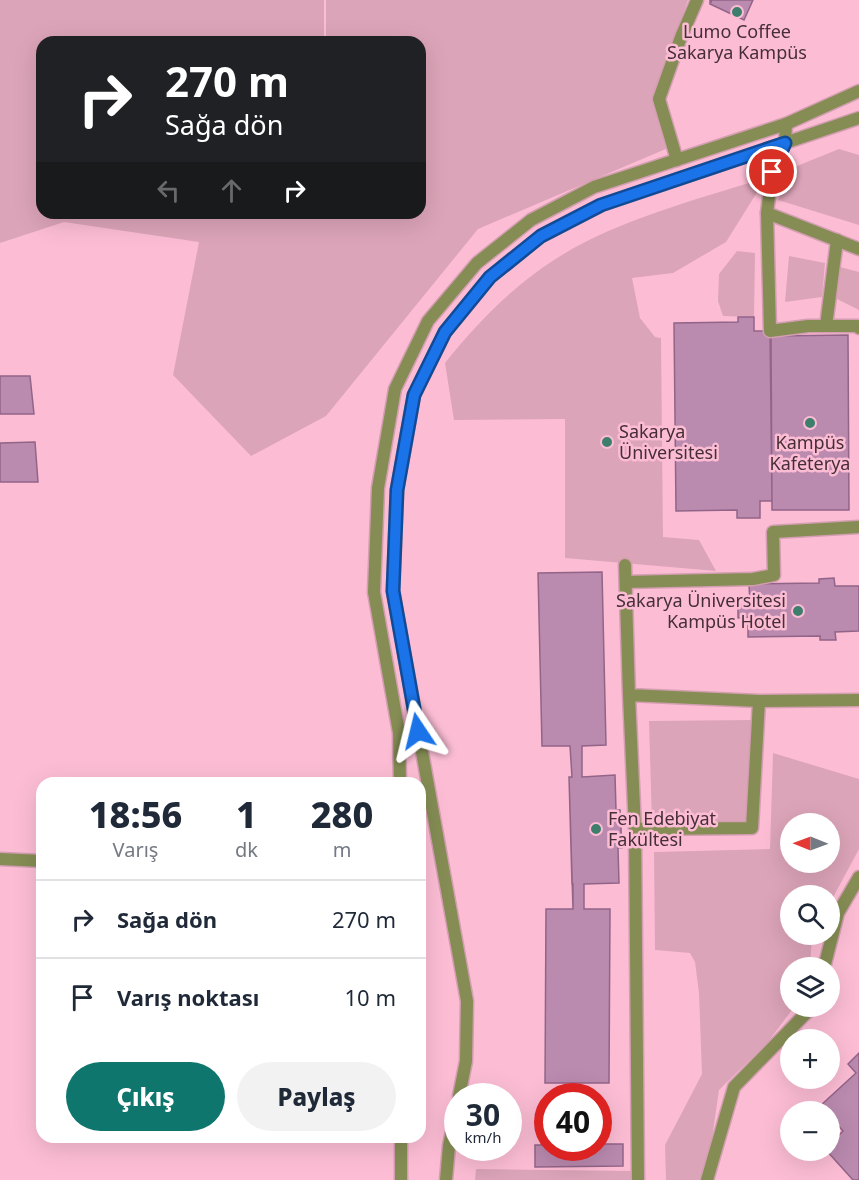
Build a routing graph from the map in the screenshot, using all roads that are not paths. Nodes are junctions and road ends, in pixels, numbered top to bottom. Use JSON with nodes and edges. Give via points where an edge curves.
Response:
{"nodes":[{"id":1,"x":698,"y":0,"type":"edge"},
{"id":2,"x":859,"y":91,"type":"edge"},
{"id":3,"x":859,"y":118,"type":"edge"},
{"id":4,"x":786,"y":124,"type":"junction"},
{"id":5,"x":785,"y":143,"type":"junction"},
{"id":6,"x":676,"y":160,"type":"junction"},
{"id":7,"x":767,"y":213,"type":"junction"},
{"id":8,"x":837,"y":240,"type":"junction"},
{"id":9,"x":859,"y":249,"type":"edge"},
{"id":10,"x":825,"y":326,"type":"junction"},
{"id":11,"x":858,"y":326,"type":"edge"},
{"id":12,"x":859,"y":527,"type":"edge"},
{"id":13,"x":626,"y":565,"type":"dead end"},
{"id":14,"x":626,"y":582,"type":"junction"},
{"id":15,"x":629,"y":695,"type":"junction"},
{"id":16,"x":859,"y":700,"type":"edge"},
{"id":17,"x":759,"y":701,"type":"junction"},
{"id":18,"x":400,"y":777,"type":"edge"},
{"id":19,"x":635,"y":829,"type":"junction"},
{"id":20,"x":0,"y":859,"type":"edge"},
{"id":21,"x":36,"y":861,"type":"edge"},
{"id":22,"x":859,"y":877,"type":"edge"},
{"id":23,"x":827,"y":957,"type":"edge"},
{"id":24,"x":802,"y":1017,"type":"edge"},
{"id":25,"x":462,"y":1083,"type":"edge"},
{"id":26,"x":401,"y":1143,"type":"edge"},
{"id":27,"x":448,"y":1161,"type":"edge"},
{"id":28,"x":401,"y":1180,"type":"edge"},
{"id":29,"x":446,"y":1180,"type":"edge"},
{"id":30,"x":638,"y":1180,"type":"edge"},
{"id":31,"x":707,"y":1180,"type":"edge"}],
"edges":[{"from":1,"to":6,"type":"street","via":[[659,99]]},
{"from":2,"to":4,"type":"street"},
{"from":3,"to":5,"type":"street"},
{"from":4,"to":5,"type":"street"},
{"from":4,"to":6,"type":"street"},
{"from":5,"to":7,"type":"street","via":[[772,172]]},
{"from":5,"to":25,"type":"street","via":[[601,205],[541,236],[490,277],[445,332],[414,395],[397,490],[393,591],[467,1001]]},
{"from":6,"to":18,"type":"street","via":[[594,188],[552,209],[531,220],[477,263],[428,321],[395,389],[378,488],[374,592],[399,733]]},
{"from":7,"to":8,"type":"street"},
{"from":7,"to":10,"type":"street","via":[[770,331]]},
{"from":8,"to":9,"type":"street"},
{"from":8,"to":10,"type":"street"},
{"from":10,"to":11,"type":"street"},
{"from":12,"to":14,"type":"street","via":[[773,532],[774,575],[753,579]]},
{"from":13,"to":14,"type":"street"},
{"from":14,"to":15,"type":"street"},
{"from":15,"to":17,"type":"street"},
{"from":15,"to":19,"type":"street"},
{"from":16,"to":17,"type":"street"},
{"from":17,"to":19,"type":"street","via":[[752,828]]},
{"from":19,"to":30,"type":"street"},
{"from":20,"to":21,"type":"street"},
{"from":22,"to":23,"type":"street","via":[[838,913]]},
{"from":24,"to":31,"type":"street","via":[[734,1087]]},
{"from":26,"to":28,"type":"street"},
{"from":27,"to":29,"type":"street"}]}
